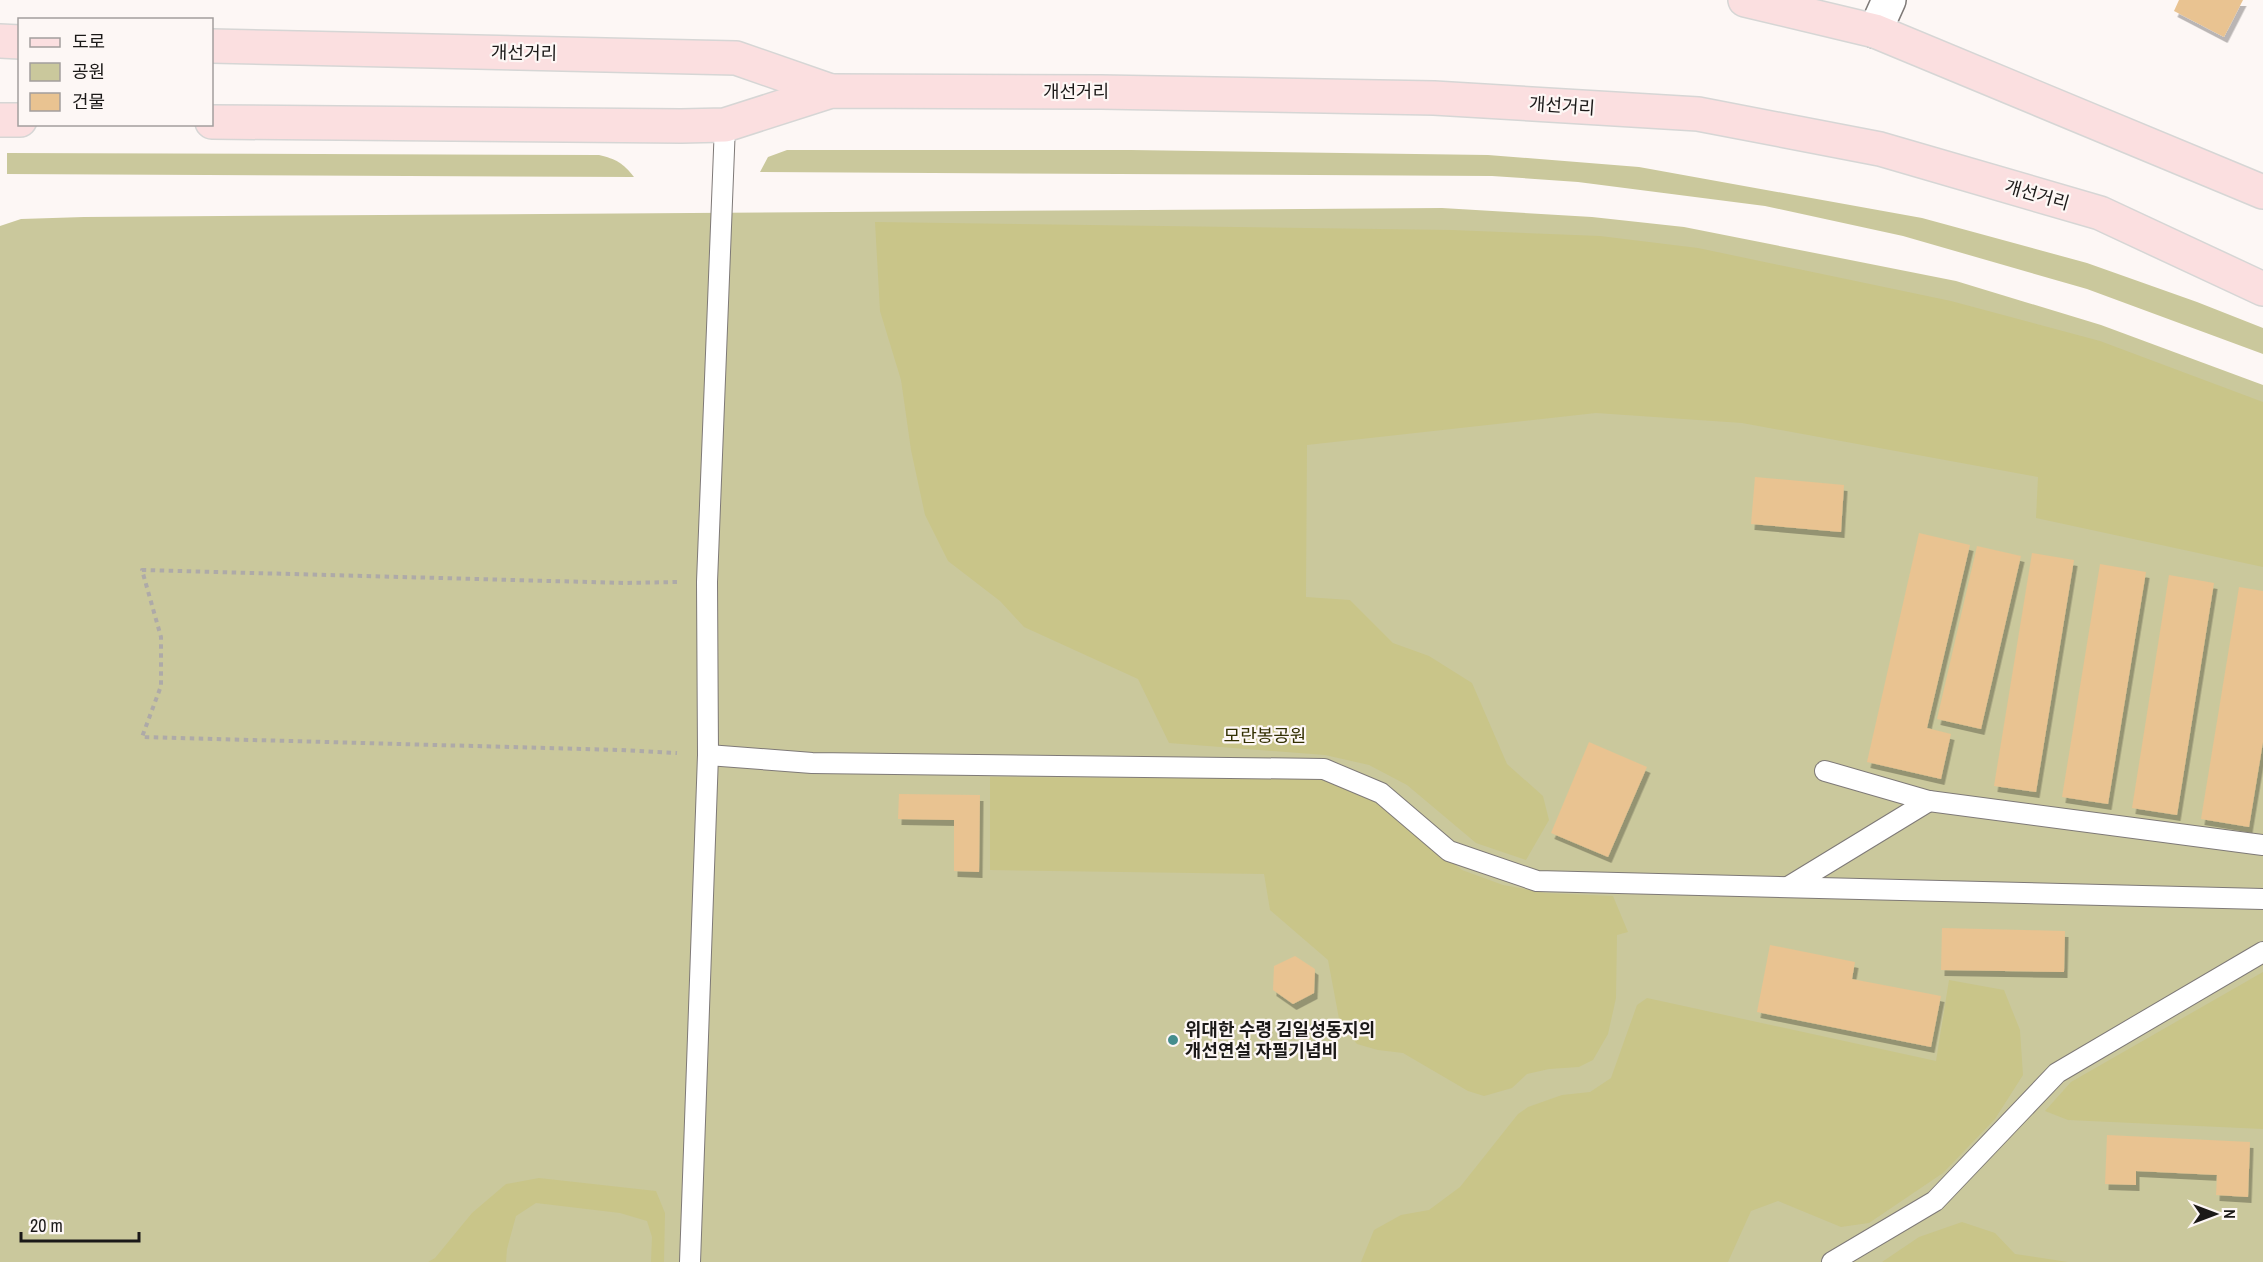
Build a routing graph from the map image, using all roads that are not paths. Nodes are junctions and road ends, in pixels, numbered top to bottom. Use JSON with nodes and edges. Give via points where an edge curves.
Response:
{"nodes":[{"id":1,"x":1745,"y":0,"type":"edge"},
{"id":2,"x":1889,"y":0,"type":"edge"},
{"id":3,"x":1875,"y":31,"type":"junction"},
{"id":4,"x":0,"y":41,"type":"edge"},
{"id":5,"x":18,"y":42,"type":"edge"},
{"id":6,"x":213,"y":46,"type":"edge"},
{"id":7,"x":831,"y":91,"type":"junction"},
{"id":8,"x":0,"y":120,"type":"edge"},
{"id":9,"x":18,"y":120,"type":"edge"},
{"id":10,"x":213,"y":122,"type":"edge"},
{"id":11,"x":725,"y":124,"type":"junction"},
{"id":12,"x":2263,"y":192,"type":"edge"},
{"id":13,"x":2263,"y":289,"type":"edge"},
{"id":14,"x":708,"y":755,"type":"junction"},
{"id":15,"x":1825,"y":771,"type":"dead end"},
{"id":16,"x":1929,"y":801,"type":"junction"},
{"id":17,"x":2263,"y":845,"type":"edge"},
{"id":18,"x":1788,"y":887,"type":"junction"},
{"id":19,"x":2263,"y":899,"type":"edge"},
{"id":20,"x":2263,"y":952,"type":"edge"},
{"id":21,"x":690,"y":1262,"type":"edge"},
{"id":22,"x":1832,"y":1262,"type":"edge"}],
"edges":[{"from":1,"to":3,"type":"main road"},
{"from":2,"to":3,"type":"street"},
{"from":3,"to":12,"type":"main road"},
{"from":4,"to":5,"type":"main road"},
{"from":6,"to":7,"type":"main road","name":"개선거리","via":[[736,58]]},
{"from":7,"to":11,"type":"main road","name":"개선거리"},
{"from":7,"to":13,"type":"main road","name":"개선거리","via":[[1434,98],[1698,114],[1880,148],[2100,213]]},
{"from":8,"to":9,"type":"main road"},
{"from":10,"to":11,"type":"main road","name":"개선거리"},
{"from":11,"to":14,"type":"lane","via":[[707,582]]},
{"from":14,"to":18,"type":"lane","via":[[812,763],[1324,769],[1381,793],[1449,851],[1537,880]]},
{"from":14,"to":21,"type":"lane"},
{"from":15,"to":16,"type":"lane"},
{"from":16,"to":17,"type":"lane"},
{"from":16,"to":18,"type":"lane"},
{"from":18,"to":19,"type":"lane"},
{"from":20,"to":22,"type":"lane","via":[[2056,1073],[1935,1201]]}]}
